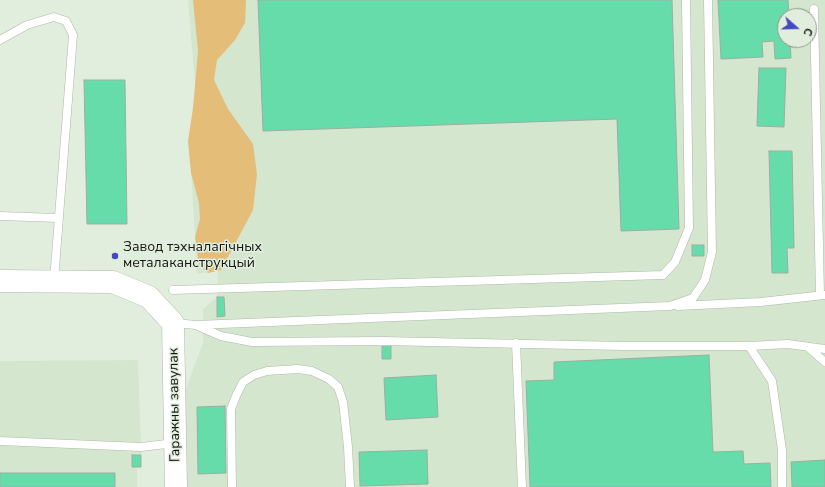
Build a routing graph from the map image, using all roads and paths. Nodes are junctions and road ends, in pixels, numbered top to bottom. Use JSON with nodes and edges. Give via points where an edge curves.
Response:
{"nodes":[{"id":1,"x":686,"y":0,"type":"edge"},
{"id":2,"x":708,"y":0,"type":"edge"},
{"id":3,"x":0,"y":40,"type":"edge"},
{"id":4,"x":816,"y":48,"type":"edge"},
{"id":5,"x":822,"y":206,"type":"edge"},
{"id":6,"x":0,"y":216,"type":"edge"},
{"id":7,"x":58,"y":218,"type":"junction"},
{"id":8,"x":0,"y":281,"type":"edge"},
{"id":9,"x":54,"y":281,"type":"junction"},
{"id":10,"x":173,"y":290,"type":"dead end"},
{"id":11,"x":822,"y":295,"type":"edge"},
{"id":12,"x":670,"y":306,"type":"junction"},
{"id":13,"x":173,"y":323,"type":"junction"},
{"id":14,"x":196,"y":325,"type":"junction"},
{"id":15,"x":516,"y":343,"type":"junction"},
{"id":16,"x":749,"y":346,"type":"junction"},
{"id":17,"x":807,"y":347,"type":"junction"},
{"id":18,"x":825,"y":349,"type":"edge"},
{"id":19,"x":825,"y":362,"type":"edge"},
{"id":20,"x":0,"y":441,"type":"edge"},
{"id":21,"x":176,"y":443,"type":"junction"},
{"id":22,"x":176,"y":487,"type":"edge"},
{"id":23,"x":232,"y":487,"type":"edge"},
{"id":24,"x":350,"y":487,"type":"edge"},
{"id":25,"x":522,"y":487,"type":"edge"},
{"id":26,"x":782,"y":487,"type":"edge"}],
"edges":[{"from":1,"to":10,"type":"lane","via":[[689,228],[674,262],[663,275]]},
{"from":2,"to":12,"type":"lane","via":[[712,252],[705,280],[692,298]]},
{"from":3,"to":7,"type":"lane","via":[[27,24],[54,17],[66,21],[73,35]]},
{"from":4,"to":5,"type":"lane"},
{"from":5,"to":11,"type":"lane"},
{"from":6,"to":7,"type":"lane"},
{"from":7,"to":9,"type":"lane"},
{"from":8,"to":9,"type":"street"},
{"from":9,"to":13,"type":"street","via":[[113,282],[149,297]]},
{"from":11,"to":12,"type":"lane","via":[[761,302]]},
{"from":12,"to":14,"type":"lane"},
{"from":13,"to":14,"type":"lane"},
{"from":13,"to":21,"type":"street","name":"Гаражны завулак"},
{"from":14,"to":15,"type":"lane","via":[[221,336],[252,342]]},
{"from":15,"to":16,"type":"lane"},
{"from":15,"to":25,"type":"lane"},
{"from":16,"to":17,"type":"lane","via":[[788,344]]},
{"from":16,"to":26,"type":"lane","via":[[772,381],[782,450]]},
{"from":17,"to":18,"type":"lane"},
{"from":17,"to":19,"type":"lane"},
{"from":20,"to":21,"type":"lane","via":[[141,446]]},
{"from":21,"to":22,"type":"street","name":"Гаражны завулак"},
{"from":23,"to":24,"type":"lane","via":[[231,409],[243,382],[267,371],[298,369],[312,371],[329,379],[338,387],[343,402]]}]}
